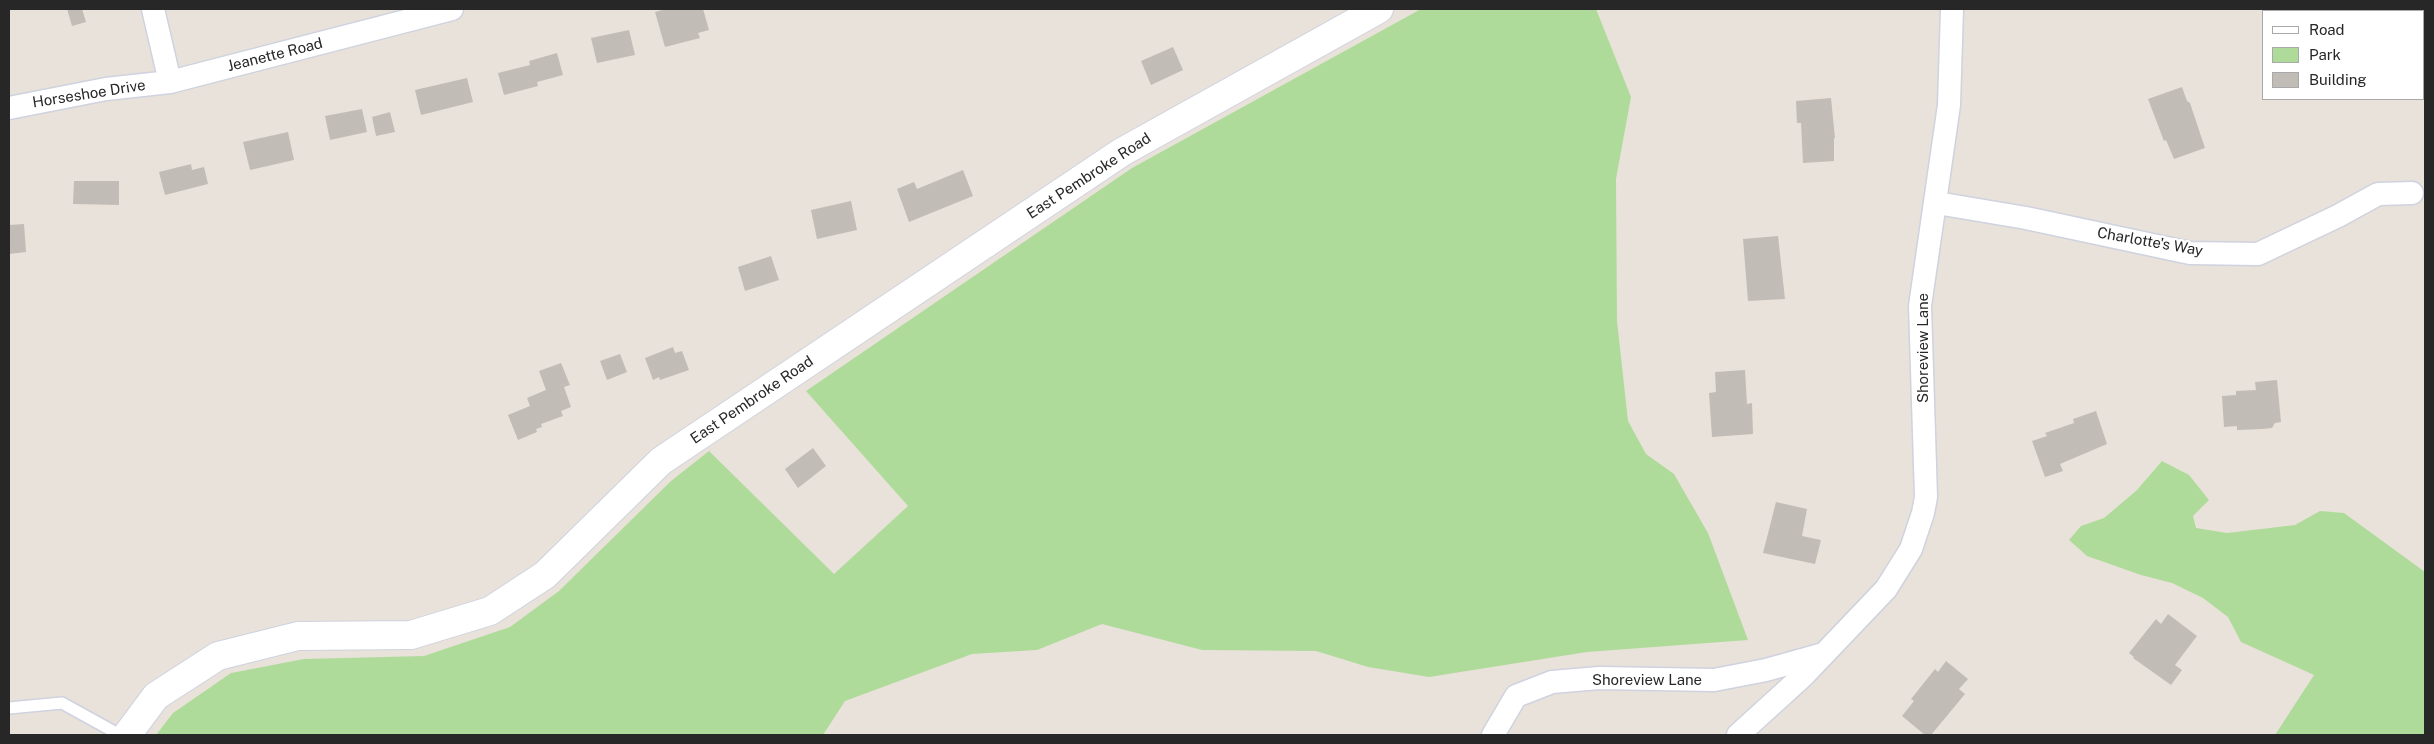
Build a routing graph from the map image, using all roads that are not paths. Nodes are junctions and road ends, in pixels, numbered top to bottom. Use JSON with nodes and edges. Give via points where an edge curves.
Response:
{"nodes":[{"id":1,"x":153,"y":9,"type":"edge"},
{"id":2,"x":452,"y":9,"type":"edge"},
{"id":3,"x":1379,"y":9,"type":"edge"},
{"id":4,"x":1952,"y":9,"type":"edge"},
{"id":5,"x":170,"y":82,"type":"junction"},
{"id":6,"x":9,"y":108,"type":"edge"},
{"id":7,"x":2412,"y":193,"type":"dead end"},
{"id":8,"x":1937,"y":203,"type":"junction"},
{"id":9,"x":1823,"y":654,"type":"junction"},
{"id":10,"x":9,"y":708,"type":"edge"},
{"id":11,"x":120,"y":735,"type":"edge"},
{"id":12,"x":127,"y":735,"type":"edge"},
{"id":13,"x":1493,"y":735,"type":"edge"},
{"id":14,"x":1738,"y":735,"type":"edge"}],
"edges":[{"from":1,"to":5,"type":"street"},
{"from":2,"to":5,"type":"street","name":"Jeanette Road"},
{"from":3,"to":12,"type":"street","name":"East Pembroke Road","via":[[1122,152],[678,450],[662,461],[545,576],[490,611],[411,636],[298,636],[218,656],[156,696]]},
{"from":4,"to":8,"type":"street","name":"Shoreview Lane","via":[[1949,105]]},
{"from":5,"to":6,"type":"street","name":"Horseshoe Drive","via":[[106,89]]},
{"from":7,"to":8,"type":"street","name":"Charlotte's Way","via":[[2378,194],[2258,254],[2190,253],[2026,218]]},
{"from":8,"to":9,"type":"street","name":"Shoreview Lane","via":[[1920,306],[1926,497],[1923,513],[1911,549],[1886,589]]},
{"from":9,"to":13,"type":"street","name":"Shoreview Lane","via":[[1714,680],[1599,678],[1552,682],[1516,696]]},
{"from":9,"to":14,"type":"street","name":"Shoreview Lane"},
{"from":10,"to":11,"type":"lane","via":[[62,703]]}]}
